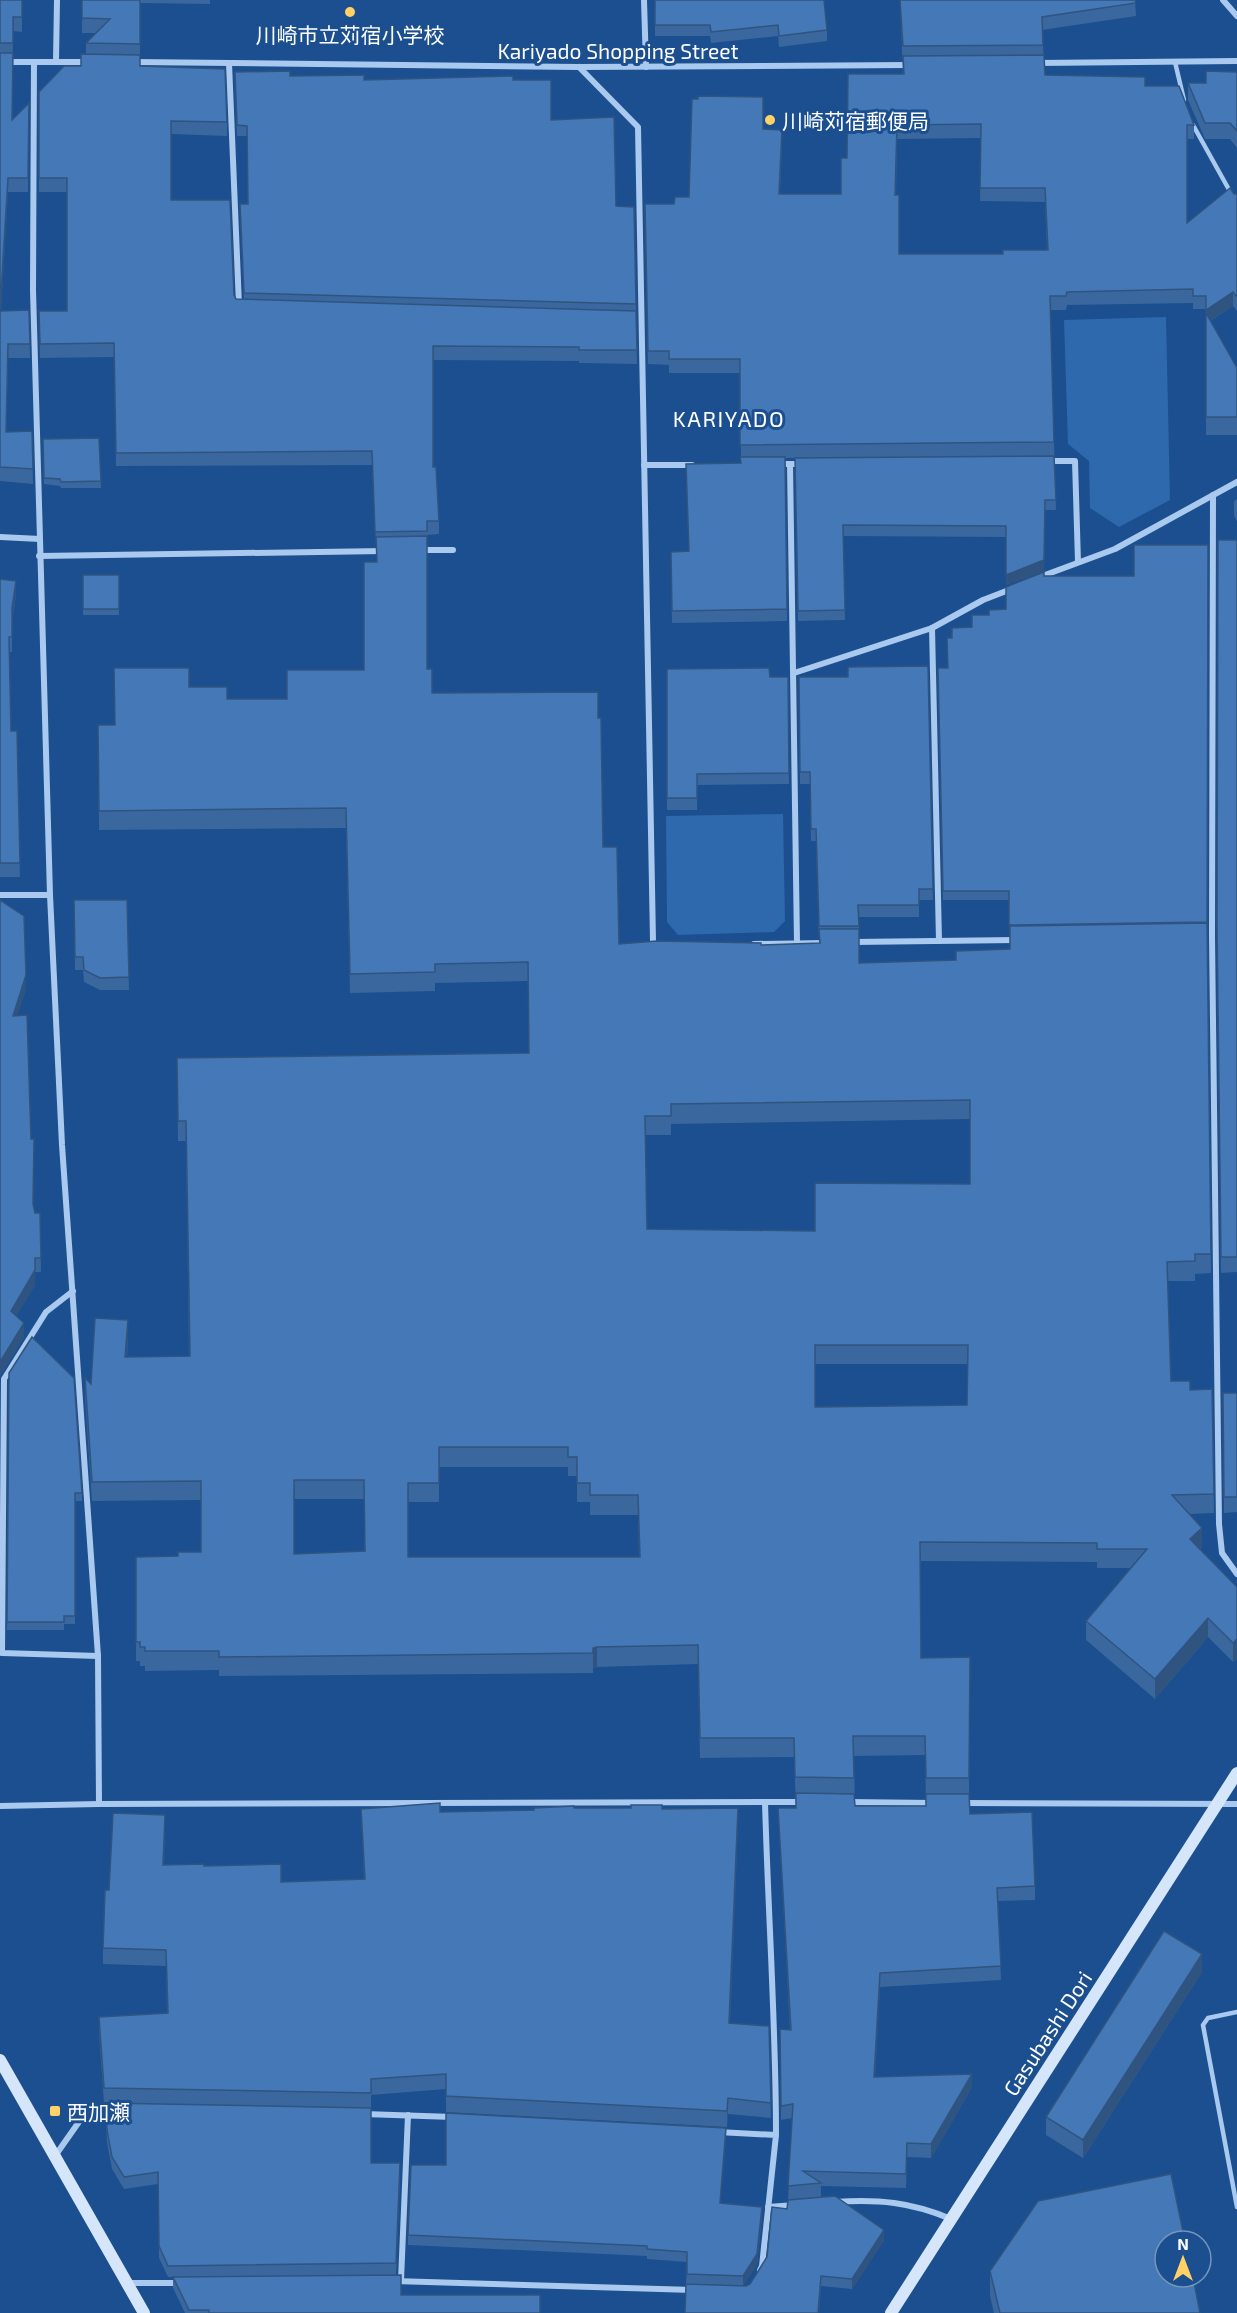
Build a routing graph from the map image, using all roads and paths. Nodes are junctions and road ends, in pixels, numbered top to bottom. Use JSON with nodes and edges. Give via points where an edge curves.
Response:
{"nodes":[{"id":1,"x":57,"y":0,"type":"edge"},
{"id":2,"x":644,"y":0,"type":"edge"},
{"id":3,"x":1223,"y":0,"type":"edge"},
{"id":4,"x":1237,"y":16,"type":"edge"},
{"id":5,"x":56,"y":61,"type":"junction"},
{"id":6,"x":1237,"y":61,"type":"edge"},
{"id":7,"x":0,"y":62,"type":"edge"},
{"id":8,"x":33,"y":62,"type":"junction"},
{"id":9,"x":90,"y":62,"type":"edge"},
{"id":10,"x":125,"y":62,"type":"edge"},
{"id":11,"x":1175,"y":62,"type":"junction"},
{"id":12,"x":229,"y":63,"type":"junction"},
{"id":13,"x":1034,"y":63,"type":"edge"},
{"id":14,"x":916,"y":64,"type":"edge"},
{"id":15,"x":579,"y":67,"type":"junction"},
{"id":16,"x":646,"y":67,"type":"junction"},
{"id":17,"x":1184,"y":102,"type":"edge"},
{"id":18,"x":1192,"y":122,"type":"edge"},
{"id":19,"x":1237,"y":204,"type":"edge"},
{"id":20,"x":251,"y":309,"type":"edge"},
{"id":21,"x":630,"y":320,"type":"edge"},
{"id":22,"x":642,"y":320,"type":"junction"},
{"id":23,"x":1040,"y":461,"type":"edge"},
{"id":24,"x":767,"y":464,"type":"edge"},
{"id":25,"x":790,"y":464,"type":"junction"},
{"id":26,"x":813,"y":464,"type":"edge"},
{"id":27,"x":644,"y":465,"type":"junction"},
{"id":28,"x":700,"y":465,"type":"edge"},
{"id":29,"x":1237,"y":482,"type":"edge"},
{"id":30,"x":1213,"y":495,"type":"junction"},
{"id":31,"x":0,"y":537,"type":"edge"},
{"id":32,"x":40,"y":540,"type":"junction"},
{"id":33,"x":418,"y":550,"type":"edge"},
{"id":34,"x":453,"y":550,"type":"dead end"},
{"id":35,"x":394,"y":551,"type":"edge"},
{"id":36,"x":39,"y":556,"type":"junction"},
{"id":37,"x":1078,"y":562,"type":"junction"},
{"id":38,"x":932,"y":628,"type":"junction"},
{"id":39,"x":794,"y":673,"type":"junction"},
{"id":40,"x":0,"y":895,"type":"edge"},
{"id":41,"x":50,"y":895,"type":"junction"},
{"id":42,"x":1212,"y":937,"type":"junction"},
{"id":43,"x":1200,"y":938,"type":"edge"},
{"id":44,"x":939,"y":940,"type":"junction"},
{"id":45,"x":1022,"y":940,"type":"edge"},
{"id":46,"x":832,"y":942,"type":"edge"},
{"id":47,"x":844,"y":942,"type":"edge"},
{"id":48,"x":797,"y":943,"type":"junction"},
{"id":49,"x":750,"y":944,"type":"edge"},
{"id":50,"x":667,"y":945,"type":"edge"},
{"id":51,"x":73,"y":1291,"type":"junction"},
{"id":52,"x":1237,"y":1574,"type":"edge"},
{"id":53,"x":98,"y":1656,"type":"junction"},
{"id":54,"x":1237,"y":1773,"type":"edge"},
{"id":55,"x":765,"y":1802,"type":"junction"},
{"id":56,"x":812,"y":1802,"type":"edge"},
{"id":57,"x":835,"y":1802,"type":"edge"},
{"id":58,"x":940,"y":1803,"type":"edge"},
{"id":59,"x":952,"y":1803,"type":"edge"},
{"id":60,"x":1217,"y":1803,"type":"junction"},
{"id":61,"x":99,"y":1804,"type":"junction"},
{"id":62,"x":1237,"y":1804,"type":"edge"},
{"id":63,"x":0,"y":1806,"type":"edge"},
{"id":64,"x":1237,"y":2012,"type":"edge"},
{"id":65,"x":0,"y":2060,"type":"edge"},
{"id":66,"x":124,"y":2110,"type":"edge"},
{"id":67,"x":361,"y":2114,"type":"edge"},
{"id":68,"x":408,"y":2115,"type":"junction"},
{"id":69,"x":456,"y":2117,"type":"edge"},
{"id":70,"x":705,"y":2131,"type":"edge"},
{"id":71,"x":776,"y":2135,"type":"junction"},
{"id":72,"x":55,"y":2156,"type":"junction"},
{"id":73,"x":828,"y":2203,"type":"edge"},
{"id":74,"x":804,"y":2205,"type":"edge"},
{"id":75,"x":768,"y":2207,"type":"junction"},
{"id":76,"x":1237,"y":2207,"type":"edge"},
{"id":77,"x":952,"y":2219,"type":"junction"},
{"id":78,"x":757,"y":2275,"type":"edge"},
{"id":79,"x":401,"y":2280,"type":"junction"},
{"id":80,"x":389,"y":2281,"type":"edge"},
{"id":81,"x":127,"y":2283,"type":"junction"},
{"id":82,"x":194,"y":2283,"type":"edge"},
{"id":83,"x":699,"y":2290,"type":"edge"},
{"id":84,"x":144,"y":2313,"type":"edge"},
{"id":85,"x":891,"y":2313,"type":"edge"}],
"edges":[{"from":1,"to":5,"type":"street"},
{"from":2,"to":16,"type":"street"},
{"from":3,"to":4,"type":"street"},
{"from":5,"to":8,"type":"street"},
{"from":5,"to":9,"type":"street"},
{"from":6,"to":11,"type":"street"},
{"from":7,"to":8,"type":"street"},
{"from":8,"to":32,"type":"street","via":[[33,290]]},
{"from":10,"to":12,"type":"street","name":"Kariyado Shopping Street"},
{"from":11,"to":13,"type":"street"},
{"from":11,"to":17,"type":"lane"},
{"from":12,"to":15,"type":"street","name":"Kariyado Shopping Street"},
{"from":12,"to":20,"type":"street","via":[[239,309]]},
{"from":14,"to":16,"type":"street","name":"Kariyado Shopping Street"},
{"from":15,"to":16,"type":"street","name":"Kariyado Shopping Street"},
{"from":15,"to":22,"type":"street","via":[[638,127]]},
{"from":18,"to":19,"type":"lane"},
{"from":21,"to":22,"type":"street"},
{"from":22,"to":27,"type":"street"},
{"from":23,"to":37,"type":"street","via":[[1076,461]]},
{"from":24,"to":25,"type":"street"},
{"from":25,"to":26,"type":"street"},
{"from":25,"to":39,"type":"street"},
{"from":27,"to":28,"type":"street"},
{"from":27,"to":50,"type":"street","via":[[653,940],[656,946]]},
{"from":29,"to":30,"type":"street"},
{"from":30,"to":37,"type":"street","via":[[1115,549]]},
{"from":30,"to":42,"type":"street"},
{"from":31,"to":32,"type":"street"},
{"from":32,"to":36,"type":"street"},
{"from":33,"to":34,"type":"street"},
{"from":35,"to":36,"type":"street"},
{"from":36,"to":41,"type":"street"},
{"from":37,"to":38,"type":"street","via":[[983,600]]},
{"from":38,"to":39,"type":"street"},
{"from":38,"to":44,"type":"street"},
{"from":39,"to":48,"type":"street"},
{"from":40,"to":41,"type":"street"},
{"from":41,"to":51,"type":"street"},
{"from":42,"to":43,"type":"street"},
{"from":42,"to":52,"type":"street","via":[[1220,1524],[1222,1553]]},
{"from":44,"to":45,"type":"street"},
{"from":44,"to":47,"type":"street"},
{"from":46,"to":48,"type":"street"},
{"from":48,"to":49,"type":"street"},
{"from":51,"to":53,"type":"street"},
{"from":51,"to":53,"type":"street","via":[[46,1312],[4,1378],[2,1653]]},
{"from":53,"to":61,"type":"street"},
{"from":54,"to":60,"type":"main road","name":"Gasubashi Dori"},
{"from":55,"to":56,"type":"street"},
{"from":55,"to":61,"type":"street"},
{"from":55,"to":71,"type":"street"},
{"from":57,"to":58,"type":"street"},
{"from":59,"to":60,"type":"street"},
{"from":60,"to":62,"type":"street"},
{"from":60,"to":77,"type":"main road","name":"Gasubashi Dori"},
{"from":61,"to":63,"type":"street"},
{"from":64,"to":76,"type":"lane","via":[[1208,2018],[1203,2025]]},
{"from":65,"to":72,"type":"main road"},
{"from":66,"to":72,"type":"street","via":[[88,2109]]},
{"from":67,"to":68,"type":"street"},
{"from":68,"to":69,"type":"street"},
{"from":68,"to":79,"type":"street"},
{"from":70,"to":71,"type":"street"},
{"from":71,"to":75,"type":"street"},
{"from":72,"to":81,"type":"main road"},
{"from":73,"to":77,"type":"street","via":[[893,2201]]},
{"from":74,"to":75,"type":"street"},
{"from":75,"to":78,"type":"street","via":[[762,2266]]},
{"from":77,"to":85,"type":"main road","name":"Gasubashi Dori"},
{"from":79,"to":80,"type":"street"},
{"from":79,"to":83,"type":"street"},
{"from":81,"to":82,"type":"street"},
{"from":81,"to":84,"type":"main road"}]}
